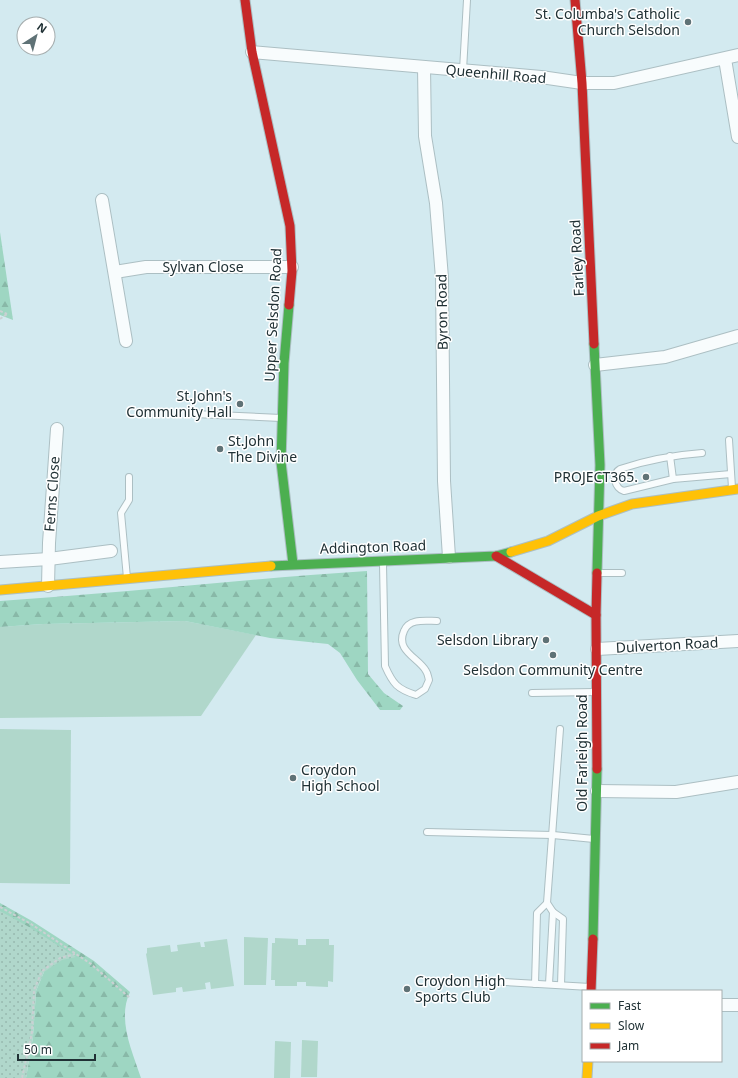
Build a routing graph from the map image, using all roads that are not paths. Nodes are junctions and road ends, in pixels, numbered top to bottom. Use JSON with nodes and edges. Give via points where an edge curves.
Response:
{"nodes":[{"id":1,"x":245,"y":0,"type":"edge"},
{"id":2,"x":467,"y":0,"type":"edge"},
{"id":3,"x":576,"y":0,"type":"edge"},
{"id":4,"x":252,"y":52,"type":"junction"},
{"id":5,"x":738,"y":55,"type":"edge"},
{"id":6,"x":725,"y":59,"type":"junction"},
{"id":7,"x":424,"y":67,"type":"junction"},
{"id":8,"x":463,"y":70,"type":"junction"},
{"id":9,"x":582,"y":83,"type":"junction"},
{"id":10,"x":738,"y":137,"type":"edge"},
{"id":11,"x":102,"y":200,"type":"dead end"},
{"id":12,"x":292,"y":267,"type":"junction"},
{"id":13,"x":115,"y":272,"type":"junction"},
{"id":14,"x":738,"y":336,"type":"edge"},
{"id":15,"x":126,"y":341,"type":"dead end"},
{"id":16,"x":595,"y":365,"type":"junction"},
{"id":17,"x":194,"y":414,"type":"dead end"},
{"id":18,"x":282,"y":418,"type":"junction"},
{"id":19,"x":57,"y":429,"type":"dead end"},
{"id":20,"x":729,"y":440,"type":"dead end"},
{"id":21,"x":702,"y":453,"type":"dead end"},
{"id":22,"x":670,"y":456,"type":"junction"},
{"id":23,"x":731,"y":474,"type":"junction"},
{"id":24,"x":129,"y":478,"type":"dead end"},
{"id":25,"x":673,"y":479,"type":"junction"},
{"id":26,"x":735,"y":490,"type":"edge"},
{"id":27,"x":622,"y":499,"type":"junction"},
{"id":28,"x":598,"y":516,"type":"junction"},
{"id":29,"x":111,"y":551,"type":"dead end"},
{"id":30,"x":496,"y":556,"type":"junction"},
{"id":31,"x":449,"y":558,"type":"junction"},
{"id":32,"x":49,"y":559,"type":"junction"},
{"id":33,"x":0,"y":562,"type":"edge"},
{"id":34,"x":383,"y":562,"type":"junction"},
{"id":35,"x":293,"y":564,"type":"junction"},
{"id":36,"x":597,"y":573,"type":"junction"},
{"id":37,"x":622,"y":574,"type":"dead end"},
{"id":38,"x":127,"y":579,"type":"junction"},
{"id":39,"x":48,"y":586,"type":"junction"},
{"id":40,"x":0,"y":590,"type":"edge"},
{"id":41,"x":596,"y":615,"type":"junction"},
{"id":42,"x":437,"y":621,"type":"dead end"},
{"id":43,"x":738,"y":641,"type":"edge"},
{"id":44,"x":597,"y":649,"type":"junction"},
{"id":45,"x":597,"y":692,"type":"junction"},
{"id":46,"x":532,"y":693,"type":"dead end"},
{"id":47,"x":560,"y":729,"type":"dead end"},
{"id":48,"x":738,"y":782,"type":"edge"},
{"id":49,"x":597,"y":790,"type":"junction"},
{"id":50,"x":427,"y":832,"type":"dead end"},
{"id":51,"x":553,"y":835,"type":"junction"},
{"id":52,"x":595,"y":839,"type":"junction"},
{"id":53,"x":547,"y":902,"type":"junction"},
{"id":54,"x":553,"y":912,"type":"junction"},
{"id":55,"x":487,"y":981,"type":"dead end"},
{"id":56,"x":535,"y":984,"type":"junction"},
{"id":57,"x":549,"y":984,"type":"junction"},
{"id":58,"x":560,"y":985,"type":"junction"},
{"id":59,"x":591,"y":989,"type":"edge"},
{"id":60,"x":722,"y":1005,"type":"edge"},
{"id":61,"x":738,"y":1005,"type":"edge"},
{"id":62,"x":588,"y":1062,"type":"edge"},
{"id":63,"x":587,"y":1078,"type":"edge"}],
"edges":[{"from":1,"to":4,"type":"main road","name":"Upper Selsdon Road"},
{"from":2,"to":8,"type":"lane"},
{"from":3,"to":9,"type":"main road","name":"Farley Road"},
{"from":4,"to":7,"type":"street","name":"Queenhill Road"},
{"from":4,"to":12,"type":"main road","name":"Upper Selsdon Road","via":[[290,226]]},
{"from":5,"to":6,"type":"street","name":"Queenhill Road"},
{"from":6,"to":9,"type":"street","name":"Queenhill Road","via":[[614,83]]},
{"from":6,"to":10,"type":"street"},
{"from":7,"to":8,"type":"street","name":"Queenhill Road"},
{"from":7,"to":31,"type":"street","name":"Byron Road","via":[[425,136],[436,203],[442,278],[444,481]]},
{"from":8,"to":9,"type":"street","name":"Queenhill Road"},
{"from":9,"to":16,"type":"main road","name":"Farley Road"},
{"from":11,"to":13,"type":"street"},
{"from":12,"to":13,"type":"street","name":"Sylvan Close","via":[[146,267]]},
{"from":12,"to":18,"type":"main road","name":"Upper Selsdon Road"},
{"from":13,"to":15,"type":"street"},
{"from":14,"to":16,"type":"street","via":[[665,357]]},
{"from":16,"to":28,"type":"main road","name":"Farley Road","via":[[600,465]]},
{"from":17,"to":18,"type":"lane"},
{"from":18,"to":35,"type":"main road","name":"Upper Selsdon Road","via":[[281,462]]},
{"from":19,"to":32,"type":"street","name":"Ferns Close"},
{"from":20,"to":23,"type":"lane"},
{"from":21,"to":22,"type":"lane"},
{"from":22,"to":25,"type":"lane"},
{"from":22,"to":27,"type":"lane","via":[[618,469],[615,475],[616,484]]},
{"from":23,"to":25,"type":"lane"},
{"from":23,"to":26,"type":"lane"},
{"from":24,"to":38,"type":"lane","via":[[129,500],[122,513]]},
{"from":25,"to":27,"type":"lane"},
{"from":26,"to":27,"type":"main road","name":"Addington Road","via":[[632,504]]},
{"from":27,"to":28,"type":"main road","name":"Addington Road"},
{"from":28,"to":30,"type":"main road","name":"Addington Road","via":[[548,541]]},
{"from":28,"to":36,"type":"main road","name":"Old Farleigh Road"},
{"from":29,"to":32,"type":"street"},
{"from":30,"to":31,"type":"main road","name":"Addington Road"},
{"from":30,"to":41,"type":"main road"},
{"from":31,"to":34,"type":"main road","name":"Addington Road"},
{"from":32,"to":33,"type":"street"},
{"from":32,"to":39,"type":"street","name":"Ferns Close"},
{"from":34,"to":35,"type":"main road","name":"Addington Road"},
{"from":34,"to":42,"type":"lane","via":[[385,666],[392,681],[406,692],[416,695],[425,689],[429,680],[426,670],[404,647],[404,628],[414,621]]},
{"from":35,"to":38,"type":"main road","name":"Addington Road"},
{"from":36,"to":37,"type":"lane"},
{"from":36,"to":41,"type":"main road","name":"Old Farleigh Road"},
{"from":38,"to":39,"type":"main road","name":"Addington Road"},
{"from":39,"to":40,"type":"main road","name":"Addington Road"},
{"from":41,"to":44,"type":"main road","name":"Old Farleigh Road"},
{"from":43,"to":44,"type":"street","name":"Dulverton Road"},
{"from":44,"to":45,"type":"main road","name":"Old Farleigh Road"},
{"from":45,"to":46,"type":"lane"},
{"from":45,"to":49,"type":"main road","name":"Old Farleigh Road"},
{"from":47,"to":51,"type":"lane"},
{"from":48,"to":49,"type":"street","via":[[676,792]]},
{"from":49,"to":52,"type":"main road","name":"Old Farleigh Road"},
{"from":50,"to":51,"type":"lane"},
{"from":51,"to":52,"type":"lane"},
{"from":51,"to":53,"type":"lane"},
{"from":52,"to":59,"type":"main road","name":"Old Farleigh Road"},
{"from":53,"to":54,"type":"lane"},
{"from":53,"to":56,"type":"lane","via":[[537,913]]},
{"from":54,"to":57,"type":"lane"},
{"from":54,"to":58,"type":"lane","via":[[564,919]]},
{"from":55,"to":56,"type":"lane"},
{"from":56,"to":57,"type":"lane"},
{"from":57,"to":58,"type":"lane"},
{"from":58,"to":59,"type":"lane"},
{"from":60,"to":61,"type":"street"},
{"from":62,"to":63,"type":"main road"}]}
